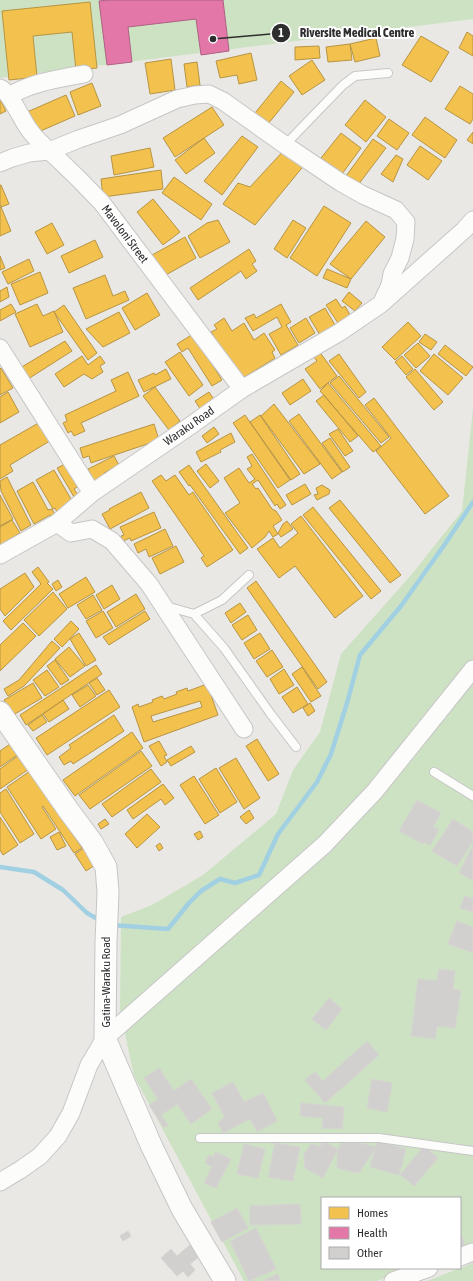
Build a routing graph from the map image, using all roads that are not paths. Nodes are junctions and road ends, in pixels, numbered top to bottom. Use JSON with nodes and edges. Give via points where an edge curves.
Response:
{"nodes":[{"id":1,"x":388,"y":73,"type":"dead end"},
{"id":2,"x":84,"y":74,"type":"dead end"},
{"id":3,"x":4,"y":92,"type":"edge"},
{"id":4,"x":285,"y":145,"type":"junction"},
{"id":5,"x":49,"y":151,"type":"junction"},
{"id":6,"x":0,"y":163,"type":"edge"},
{"id":7,"x":473,"y":220,"type":"edge"},
{"id":8,"x":382,"y":304,"type":"junction"},
{"id":9,"x":0,"y":348,"type":"edge"},
{"id":10,"x":242,"y":388,"type":"junction"},
{"id":11,"x":92,"y":493,"type":"junction"},
{"id":12,"x":58,"y":523,"type":"junction"},
{"id":13,"x":0,"y":555,"type":"edge"},
{"id":14,"x":249,"y":575,"type":"dead end"},
{"id":15,"x":164,"y":606,"type":"junction"},
{"id":16,"x":194,"y":614,"type":"junction"},
{"id":17,"x":473,"y":670,"type":"edge"},
{"id":18,"x":0,"y":712,"type":"edge"},
{"id":19,"x":244,"y":729,"type":"dead end"},
{"id":20,"x":296,"y":747,"type":"dead end"},
{"id":21,"x":434,"y":772,"type":"dead end"},
{"id":22,"x":473,"y":796,"type":"edge"},
{"id":23,"x":105,"y":1038,"type":"junction"},
{"id":24,"x":200,"y":1138,"type":"dead end"},
{"id":25,"x":473,"y":1151,"type":"edge"},
{"id":26,"x":0,"y":1182,"type":"edge"},
{"id":27,"x":473,"y":1252,"type":"edge"},
{"id":28,"x":461,"y":1257,"type":"edge"},
{"id":29,"x":426,"y":1269,"type":"edge"},
{"id":30,"x":225,"y":1281,"type":"edge"},
{"id":31,"x":393,"y":1281,"type":"edge"}],
"edges":[{"from":1,"to":4,"type":"lane","via":[[359,75],[353,78],[343,85]]},
{"from":2,"to":3,"type":"street"},
{"from":3,"to":5,"type":"street","name":"Mavoloni Street","via":[[29,130]]},
{"from":4,"to":5,"type":"street","via":[[223,100],[209,94],[195,94]]},
{"from":4,"to":8,"type":"street","via":[[340,182],[396,210],[406,222],[406,239]]},
{"from":5,"to":6,"type":"street","via":[[29,153]]},
{"from":5,"to":10,"type":"street","name":"Mavoloni Street","via":[[102,203]]},
{"from":7,"to":8,"type":"street","name":"Waraku Road"},
{"from":8,"to":10,"type":"street","name":"Waraku Road","via":[[340,332]]},
{"from":9,"to":11,"type":"street"},
{"from":10,"to":11,"type":"street","name":"Waraku Road"},
{"from":11,"to":12,"type":"street","name":"Waraku Road"},
{"from":12,"to":13,"type":"street","name":"Waraku Road"},
{"from":12,"to":15,"type":"street","via":[[71,534],[92,529],[112,541],[149,584]]},
{"from":14,"to":16,"type":"lane","via":[[222,600]]},
{"from":15,"to":16,"type":"lane"},
{"from":15,"to":19,"type":"street"},
{"from":16,"to":20,"type":"lane","via":[[224,648]]},
{"from":17,"to":23,"type":"street","via":[[374,791],[325,844]]},
{"from":18,"to":23,"type":"street","name":"Gatina-Waraku Road","via":[[92,842],[106,867],[108,892]]},
{"from":21,"to":22,"type":"lane"},
{"from":23,"to":26,"type":"street","via":[[89,1065],[71,1114],[58,1136],[40,1156]]},
{"from":23,"to":30,"type":"street","name":"Gatina-Waraku Road","via":[[175,1195]]},
{"from":24,"to":25,"type":"lane","via":[[380,1138]]},
{"from":27,"to":28,"type":"street"},
{"from":29,"to":31,"type":"street"}]}
